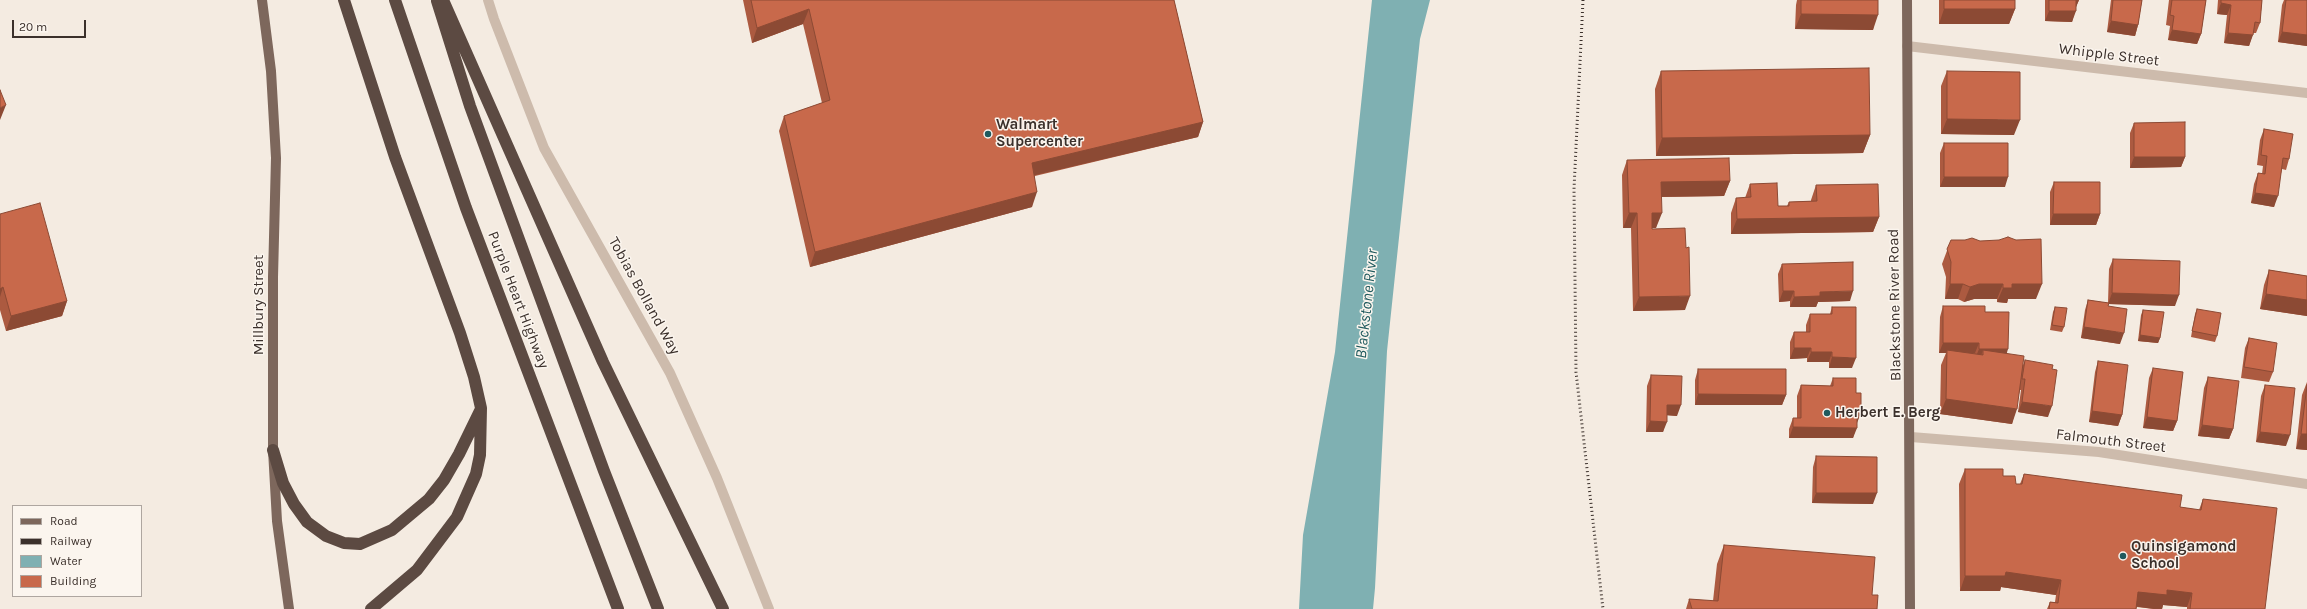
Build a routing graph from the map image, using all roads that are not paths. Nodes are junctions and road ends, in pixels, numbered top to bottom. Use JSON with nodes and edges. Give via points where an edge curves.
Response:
{"nodes":[{"id":1,"x":262,"y":0,"type":"edge"},
{"id":2,"x":344,"y":0,"type":"edge"},
{"id":3,"x":395,"y":0,"type":"edge"},
{"id":4,"x":436,"y":0,"type":"edge"},
{"id":5,"x":443,"y":0,"type":"edge"},
{"id":6,"x":488,"y":0,"type":"edge"},
{"id":7,"x":1907,"y":0,"type":"edge"},
{"id":8,"x":1907,"y":46,"type":"junction"},
{"id":9,"x":2307,"y":93,"type":"edge"},
{"id":10,"x":481,"y":408,"type":"junction"},
{"id":11,"x":1911,"y":437,"type":"junction"},
{"id":12,"x":273,"y":450,"type":"junction"},
{"id":13,"x":2307,"y":484,"type":"edge"},
{"id":14,"x":289,"y":609,"type":"edge"},
{"id":15,"x":371,"y":609,"type":"edge"},
{"id":16,"x":618,"y":609,"type":"edge"},
{"id":17,"x":658,"y":609,"type":"edge"},
{"id":18,"x":723,"y":609,"type":"edge"},
{"id":19,"x":769,"y":609,"type":"edge"},
{"id":20,"x":1910,"y":609,"type":"edge"}],
"edges":[{"from":1,"to":12,"type":"main road","name":"Millbury Street","via":[[271,70],[276,158]]},
{"from":2,"to":10,"type":"highway","via":[[395,157],[460,333]]},
{"from":3,"to":16,"type":"highway","name":"Purple Heart Highway","via":[[466,208]]},
{"from":4,"to":17,"type":"highway","name":"Purple Heart Highway","via":[[473,114],[604,471]]},
{"from":5,"to":18,"type":"highway","via":[[603,362]]},
{"from":6,"to":19,"type":"street","name":"Tobias Bolland Way","via":[[544,148],[670,373],[717,478]]},
{"from":7,"to":8,"type":"main road","name":"Blackstone River Road"},
{"from":8,"to":9,"type":"street","name":"Whipple Street"},
{"from":8,"to":11,"type":"main road","name":"Blackstone River Road"},
{"from":10,"to":12,"type":"highway","via":[[459,454],[429,499],[392,530],[360,544],[344,543],[326,536],[307,522],[283,483]]},
{"from":10,"to":15,"type":"highway","via":[[480,449],[476,474],[458,517],[417,570]]},
{"from":11,"to":13,"type":"street","name":"Falmouth Street","via":[[2099,452]]},
{"from":11,"to":20,"type":"main road","name":"Blackstone River Road"},
{"from":12,"to":14,"type":"main road","name":"Millbury Street","via":[[277,521]]}]}
